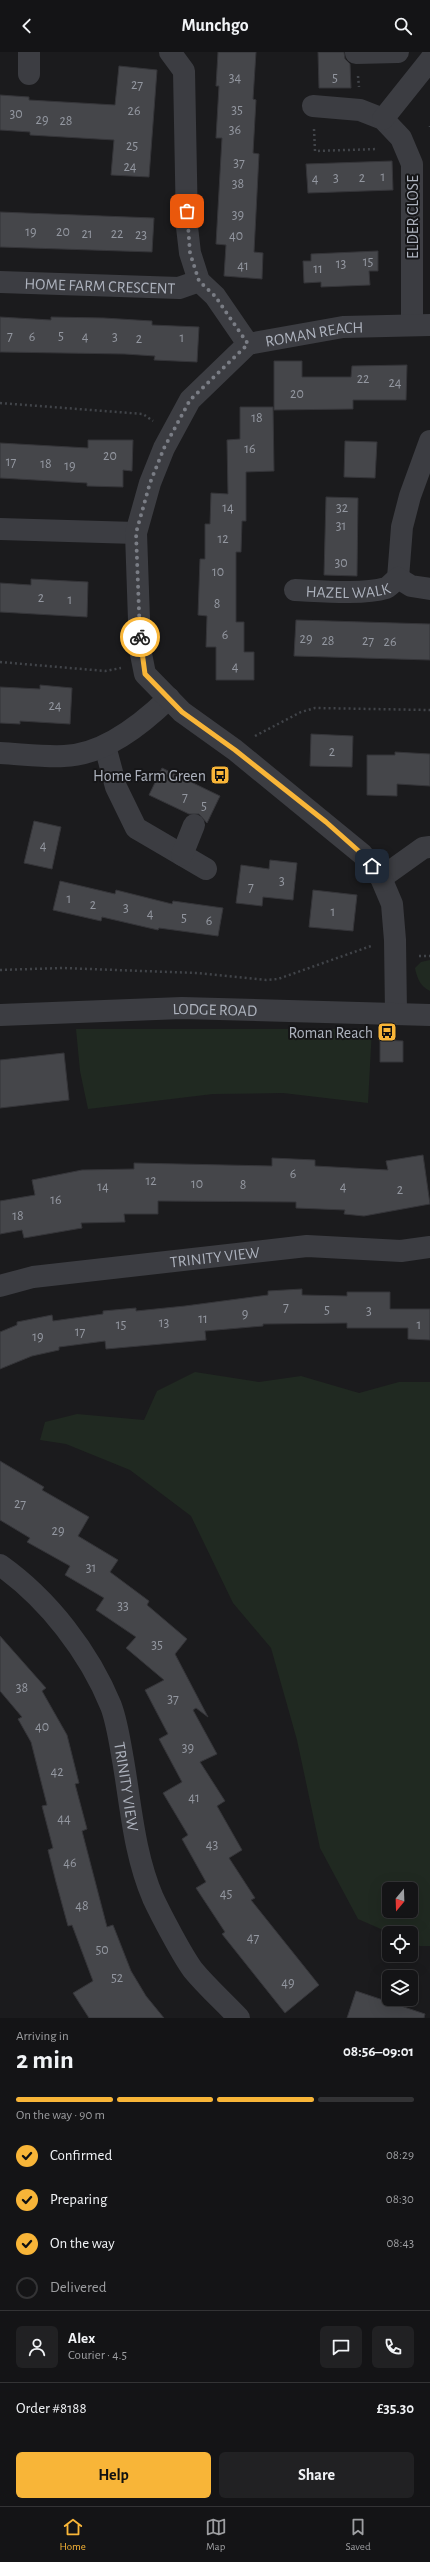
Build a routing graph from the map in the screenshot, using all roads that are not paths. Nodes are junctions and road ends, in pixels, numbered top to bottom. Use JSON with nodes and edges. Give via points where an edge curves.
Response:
{"nodes":[{"id":1,"x":28,"y":52,"type":"edge"},
{"id":2,"x":170,"y":52,"type":"edge"},
{"id":3,"x":398,"y":52,"type":"edge"},
{"id":4,"x":418,"y":52,"type":"edge"},
{"id":5,"x":356,"y":53,"type":"edge"},
{"id":6,"x":430,"y":60,"type":"edge"},
{"id":7,"x":29,"y":74,"type":"dead end"},
{"id":8,"x":313,"y":106,"type":"road end"},
{"id":9,"x":383,"y":119,"type":"junction"},
{"id":10,"x":199,"y":281,"type":"junction"},
{"id":11,"x":0,"y":282,"type":"edge"},
{"id":12,"x":421,"y":325,"type":"edge"},
{"id":13,"x":248,"y":344,"type":"junction"},
{"id":14,"x":430,"y":441,"type":"edge"},
{"id":15,"x":0,"y":529,"type":"edge"},
{"id":16,"x":136,"y":533,"type":"junction"},
{"id":17,"x":398,"y":578,"type":"junction"},
{"id":18,"x":430,"y":589,"type":"edge"},
{"id":19,"x":294,"y":590,"type":"dead end"},
{"id":20,"x":169,"y":698,"type":"junction"},
{"id":21,"x":105,"y":746,"type":"junction"},
{"id":22,"x":0,"y":753,"type":"edge"},
{"id":23,"x":194,"y":825,"type":"dead end"},
{"id":24,"x":430,"y":847,"type":"edge"},
{"id":25,"x":182,"y":855,"type":"junction"},
{"id":26,"x":206,"y":869,"type":"dead end"},
{"id":27,"x":381,"y":878,"type":"junction"},
{"id":28,"x":396,"y":1013,"type":"junction"},
{"id":29,"x":0,"y":1015,"type":"edge"},
{"id":30,"x":430,"y":1015,"type":"edge"},
{"id":31,"x":430,"y":1247,"type":"edge"},
{"id":32,"x":0,"y":1286,"type":"edge"},
{"id":33,"x":0,"y":1565,"type":"edge"},
{"id":34,"x":239,"y":2018,"type":"edge"}],
"edges":[{"from":1,"to":7,"type":"street"},
{"from":2,"to":10,"type":"street","name":"HOME FARM CRESCENT","via":[[184,71],[187,227],[190,253]]},
{"from":3,"to":5,"type":"street"},
{"from":4,"to":6,"type":"street"},
{"from":6,"to":9,"type":"street"},
{"from":8,"to":9,"type":"street","name":"ELDER CLOSE","via":[[360,110]]},
{"from":9,"to":12,"type":"street","name":"ELDER CLOSE","via":[[401,138],[412,164]]},
{"from":10,"to":11,"type":"street","name":"HOME FARM CRESCENT","via":[[179,288]]},
{"from":10,"to":13,"type":"street","name":"HOME FARM CRESCENT","via":[[215,296]]},
{"from":12,"to":13,"type":"street","name":"ROMAN REACH","via":[[343,327]]},
{"from":13,"to":16,"type":"street","name":"ROMAN REACH","via":[[190,400],[164,448],[150,483]]},
{"from":14,"to":17,"type":"street","name":"HAZEL WALK","via":[[402,527]]},
{"from":15,"to":16,"type":"street"},
{"from":16,"to":20,"type":"street","name":"ROMAN REACH","via":[[138,602],[145,674]]},
{"from":17,"to":18,"type":"street","name":"HAZEL WALK","via":[[411,586]]},
{"from":17,"to":19,"type":"street","name":"HAZEL WALK","via":[[387,587],[368,590]]},
{"from":20,"to":21,"type":"street","via":[[141,724]]},
{"from":20,"to":27,"type":"street","name":"ROMAN REACH","via":[[182,712],[235,750],[362,854]]},
{"from":21,"to":22,"type":"street","via":[[66,756]]},
{"from":21,"to":25,"type":"street","via":[[116,787],[136,828]]},
{"from":23,"to":25,"type":"street"},
{"from":24,"to":27,"type":"street","via":[[423,848]]},
{"from":25,"to":26,"type":"street"},
{"from":27,"to":28,"type":"street","name":"ROMAN REACH","via":[[392,904]]},
{"from":28,"to":29,"type":"street","name":"LODGE ROAD","via":[[182,1008]]},
{"from":28,"to":30,"type":"street","name":"LODGE ROAD"},
{"from":31,"to":32,"type":"street","name":"TRINITY VIEW","via":[[401,1251],[307,1246],[33,1277]]},
{"from":33,"to":34,"type":"street","name":"TRINITY VIEW","via":[[14,1575],[54,1614],[91,1665],[111,1708],[123,1759],[138,1852],[153,1898],[193,1969]]}]}
